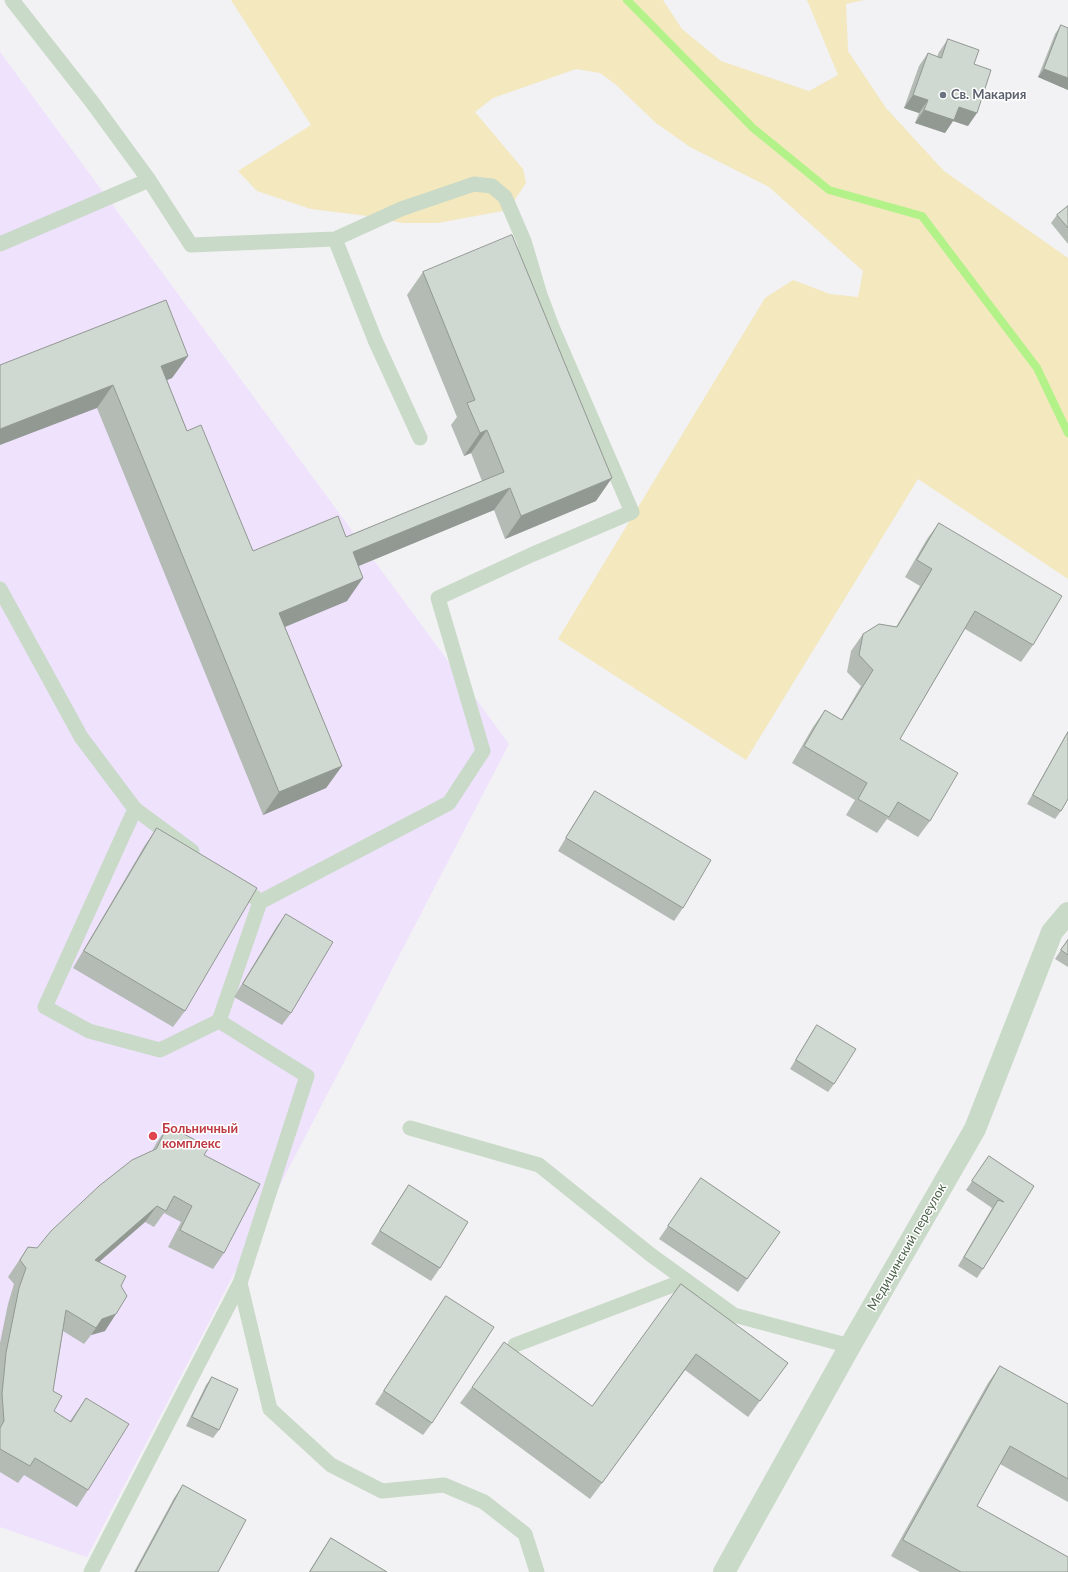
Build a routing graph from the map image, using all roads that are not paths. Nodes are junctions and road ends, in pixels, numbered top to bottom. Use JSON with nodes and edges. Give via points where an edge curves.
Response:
{"nodes":[{"id":1,"x":12,"y":0,"type":"edge"},
{"id":2,"x":149,"y":180,"type":"junction"},
{"id":3,"x":335,"y":239,"type":"junction"},
{"id":4,"x":0,"y":244,"type":"edge"},
{"id":5,"x":420,"y":438,"type":"dead end"},
{"id":6,"x":0,"y":589,"type":"edge"},
{"id":7,"x":5,"y":611,"type":"edge"},
{"id":8,"x":134,"y":809,"type":"junction"},
{"id":9,"x":204,"y":860,"type":"edge"},
{"id":10,"x":241,"y":888,"type":"edge"},
{"id":11,"x":260,"y":902,"type":"junction"},
{"id":12,"x":1068,"y":913,"type":"edge"},
{"id":13,"x":219,"y":1021,"type":"junction"},
{"id":14,"x":410,"y":1128,"type":"dead end"},
{"id":15,"x":686,"y":1280,"type":"junction"},
{"id":16,"x":240,"y":1282,"type":"junction"},
{"id":17,"x":515,"y":1345,"type":"dead end"},
{"id":18,"x":850,"y":1346,"type":"junction"},
{"id":19,"x":91,"y":1572,"type":"edge"},
{"id":20,"x":537,"y":1572,"type":"edge"},
{"id":21,"x":724,"y":1572,"type":"edge"}],
"edges":[{"from":1,"to":2,"type":"lane"},
{"from":2,"to":3,"type":"lane","via":[[192,245]]},
{"from":2,"to":4,"type":"lane"},
{"from":3,"to":5,"type":"lane","via":[[374,340]]},
{"from":3,"to":11,"type":"lane","via":[[401,209],[474,184],[492,186],[505,196],[524,241],[552,327],[632,512],[530,555],[438,598],[483,751],[449,803]]},
{"from":6,"to":7,"type":"lane"},
{"from":7,"to":8,"type":"lane","via":[[81,737]]},
{"from":8,"to":9,"type":"lane"},
{"from":8,"to":13,"type":"lane","via":[[45,1007],[89,1031],[160,1050]]},
{"from":10,"to":11,"type":"lane"},
{"from":11,"to":13,"type":"lane"},
{"from":12,"to":18,"type":"street","name":"Медицинский переулок","via":[[1052,932],[975,1129]]},
{"from":13,"to":16,"type":"lane","via":[[307,1076]]},
{"from":14,"to":15,"type":"lane","via":[[539,1165]]},
{"from":15,"to":17,"type":"lane"},
{"from":15,"to":18,"type":"lane","via":[[734,1315]]},
{"from":16,"to":19,"type":"lane"},
{"from":16,"to":20,"type":"lane","via":[[270,1409],[331,1465],[382,1491],[444,1486],[484,1502],[525,1534]]},
{"from":18,"to":21,"type":"street","name":"Медицинский переулок"}]}
